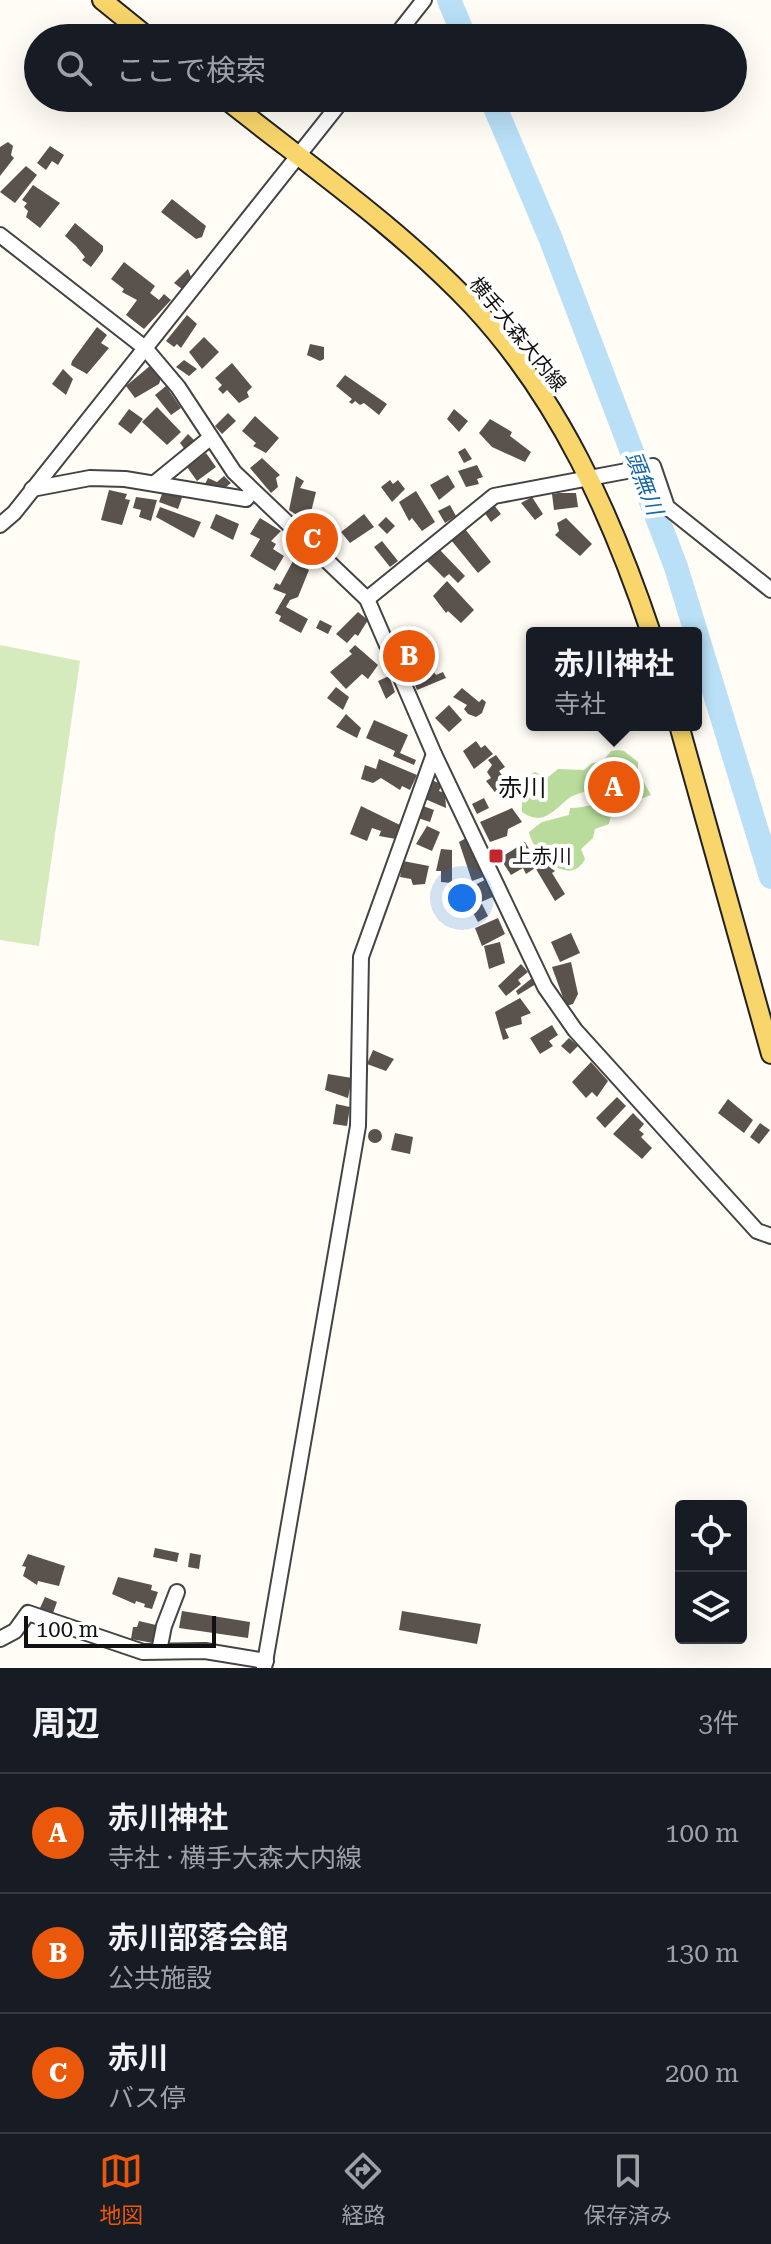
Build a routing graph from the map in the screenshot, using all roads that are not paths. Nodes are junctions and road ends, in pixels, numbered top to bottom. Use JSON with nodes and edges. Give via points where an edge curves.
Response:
{"nodes":[{"id":1,"x":102,"y":0,"type":"edge"},
{"id":2,"x":424,"y":0,"type":"edge"},
{"id":3,"x":132,"y":24,"type":"edge"},
{"id":4,"x":406,"y":24,"type":"edge"},
{"id":5,"x":242,"y":112,"type":"edge"},
{"id":6,"x":333,"y":112,"type":"edge"},
{"id":7,"x":297,"y":156,"type":"junction"},
{"id":8,"x":0,"y":235,"type":"edge"},
{"id":9,"x":145,"y":348,"type":"junction"},
{"id":10,"x":210,"y":438,"type":"junction"},
{"id":11,"x":592,"y":481,"type":"junction"},
{"id":12,"x":156,"y":482,"type":"junction"},
{"id":13,"x":32,"y":489,"type":"junction"},
{"id":14,"x":252,"y":491,"type":"junction"},
{"id":15,"x":0,"y":525,"type":"edge"},
{"id":16,"x":771,"y":590,"type":"edge"},
{"id":17,"x":367,"y":599,"type":"junction"},
{"id":18,"x":649,"y":627,"type":"edge"},
{"id":19,"x":681,"y":731,"type":"edge"},
{"id":20,"x":434,"y":754,"type":"junction"},
{"id":21,"x":771,"y":1054,"type":"edge"},
{"id":22,"x":771,"y":1236,"type":"edge"},
{"id":23,"x":177,"y":1592,"type":"dead end"},
{"id":24,"x":0,"y":1639,"type":"edge"},
{"id":25,"x":159,"y":1651,"type":"junction"},
{"id":26,"x":265,"y":1664,"type":"edge"}],
"edges":[{"from":1,"to":3,"type":"main road"},
{"from":2,"to":4,"type":"street"},
{"from":5,"to":7,"type":"main road","name":"横手大森大内線"},
{"from":6,"to":7,"type":"street"},
{"from":7,"to":9,"type":"street"},
{"from":7,"to":11,"type":"main road","name":"横手大森大内線","via":[[473,306],[557,420]]},
{"from":8,"to":9,"type":"street"},
{"from":9,"to":10,"type":"street"},
{"from":9,"to":13,"type":"street"},
{"from":10,"to":12,"type":"street"},
{"from":10,"to":14,"type":"street"},
{"from":11,"to":16,"type":"street","via":[[653,466],[667,507]]},
{"from":11,"to":17,"type":"street","via":[[494,496]]},
{"from":11,"to":18,"type":"main road","name":"横手大森大内線"},
{"from":12,"to":13,"type":"street","via":[[90,478]]},
{"from":12,"to":14,"type":"street","via":[[246,499]]},
{"from":13,"to":15,"type":"street"},
{"from":14,"to":17,"type":"street"},
{"from":17,"to":20,"type":"street"},
{"from":19,"to":21,"type":"main road"},
{"from":20,"to":22,"type":"street","via":[[545,987],[575,1030],[757,1231]]},
{"from":20,"to":26,"type":"street","via":[[361,957],[358,1126]]},
{"from":23,"to":25,"type":"street"},
{"from":24,"to":25,"type":"street","via":[[15,1631],[28,1613],[143,1652]]},
{"from":25,"to":26,"type":"street","via":[[205,1651]]}]}
